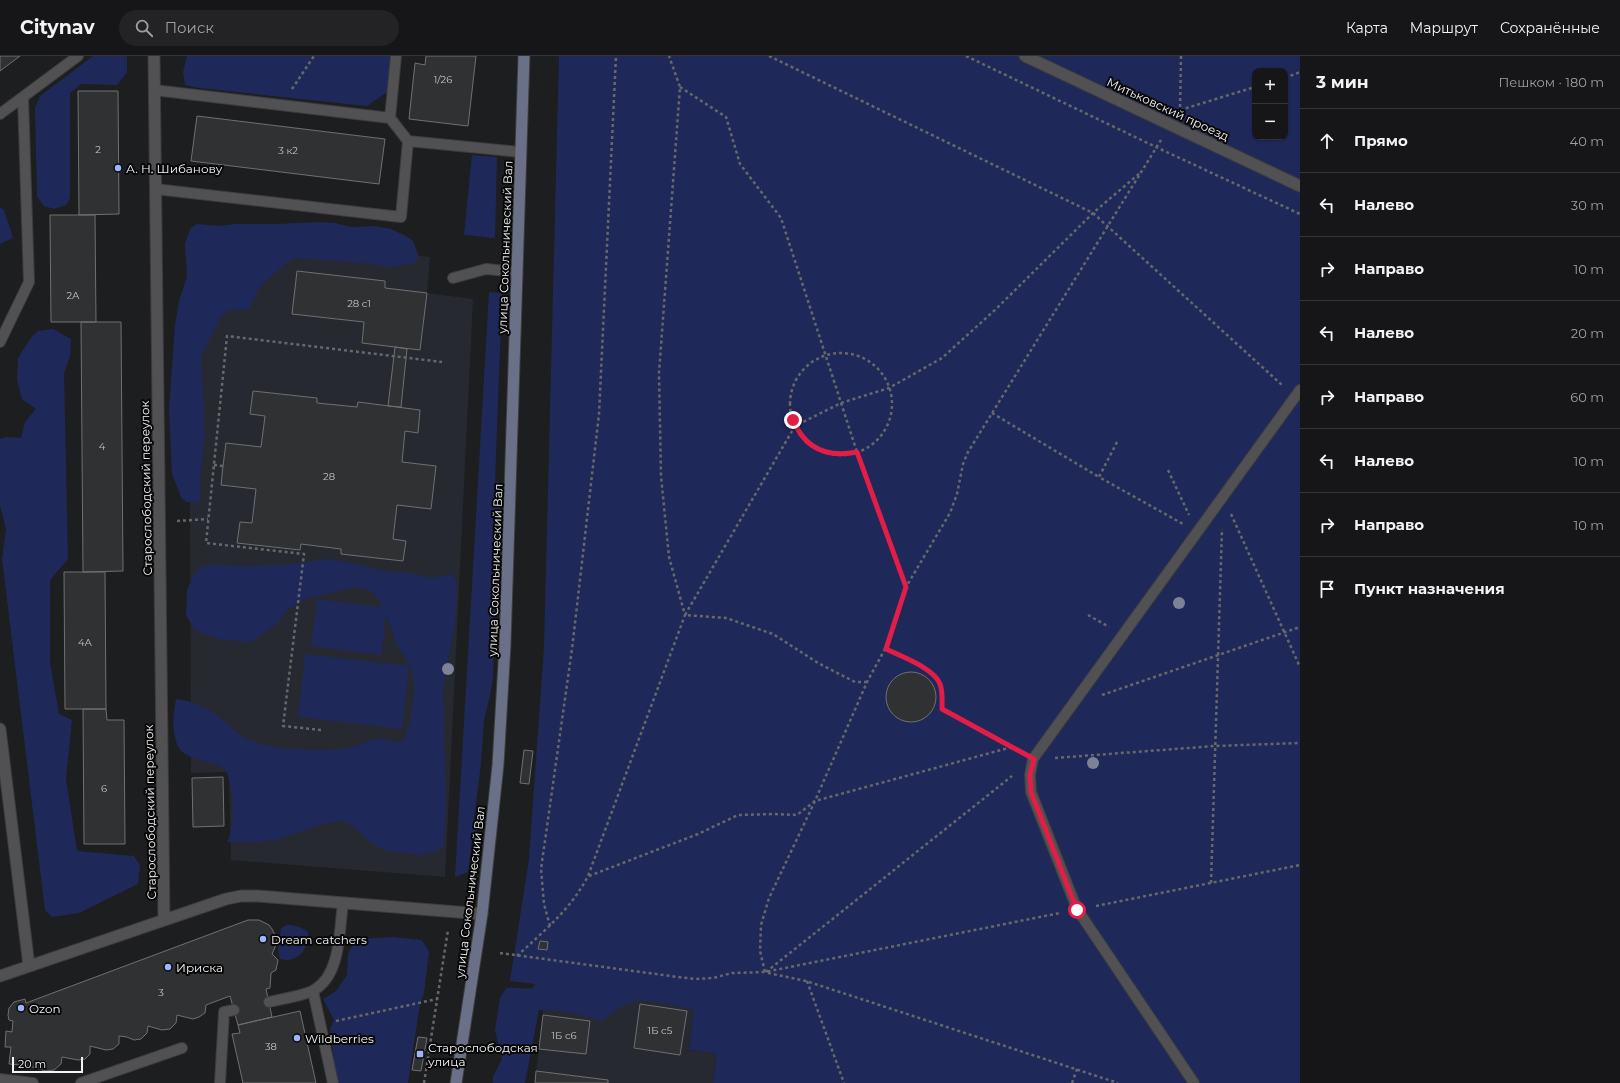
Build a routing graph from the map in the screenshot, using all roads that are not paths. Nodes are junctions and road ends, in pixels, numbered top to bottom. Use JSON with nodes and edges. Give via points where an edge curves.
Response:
{"nodes":[{"id":1,"x":78,"y":56,"type":"edge"},
{"id":2,"x":154,"y":56,"type":"edge"},
{"id":3,"x":396,"y":56,"type":"edge"},
{"id":4,"x":524,"y":56,"type":"edge"},
{"id":5,"x":1025,"y":56,"type":"edge"},
{"id":6,"x":154,"y":90,"type":"junction"},
{"id":7,"x":23,"y":98,"type":"junction"},
{"id":8,"x":0,"y":114,"type":"edge"},
{"id":9,"x":390,"y":118,"type":"junction"},
{"id":10,"x":408,"y":141,"type":"junction"},
{"id":11,"x":520,"y":152,"type":"junction"},
{"id":12,"x":1300,"y":186,"type":"edge"},
{"id":13,"x":155,"y":189,"type":"junction"},
{"id":14,"x":517,"y":272,"type":"junction"},
{"id":15,"x":453,"y":278,"type":"dead end"},
{"id":16,"x":0,"y":342,"type":"edge"},
{"id":17,"x":1297,"y":394,"type":"edge"},
{"id":18,"x":0,"y":729,"type":"edge"},
{"id":19,"x":343,"y":903,"type":"junction"},
{"id":20,"x":482,"y":914,"type":"junction"},
{"id":21,"x":164,"y":920,"type":"junction"},
{"id":22,"x":29,"y":966,"type":"junction"},
{"id":23,"x":0,"y":976,"type":"edge"},
{"id":24,"x":313,"y":991,"type":"junction"},
{"id":25,"x":269,"y":1002,"type":"dead end"},
{"id":26,"x":234,"y":1010,"type":"dead end"},
{"id":27,"x":182,"y":1048,"type":"dead end"},
{"id":28,"x":0,"y":1079,"type":"edge"},
{"id":29,"x":32,"y":1083,"type":"edge"},
{"id":30,"x":81,"y":1083,"type":"edge"},
{"id":31,"x":220,"y":1083,"type":"edge"},
{"id":32,"x":333,"y":1083,"type":"edge"},
{"id":33,"x":456,"y":1083,"type":"edge"},
{"id":34,"x":1194,"y":1083,"type":"edge"}],
"edges":[{"from":1,"to":7,"type":"lane"},
{"from":2,"to":6,"type":"street","name":"Старослободский переулок"},
{"from":3,"to":9,"type":"lane"},
{"from":4,"to":11,"type":"main road","name":"улица Сокольнический Вал"},
{"from":5,"to":12,"type":"street","name":"Митьковский проезд"},
{"from":6,"to":9,"type":"lane"},
{"from":6,"to":13,"type":"street","name":"Старослободский переулок"},
{"from":7,"to":8,"type":"lane"},
{"from":7,"to":16,"type":"lane","via":[[29,282]]},
{"from":9,"to":10,"type":"lane"},
{"from":10,"to":11,"type":"lane"},
{"from":10,"to":13,"type":"lane","via":[[401,217]]},
{"from":11,"to":14,"type":"main road","name":"улица Сокольнический Вал"},
{"from":13,"to":21,"type":"street","name":"Старослободский переулок"},
{"from":14,"to":15,"type":"lane","via":[[486,269]]},
{"from":14,"to":20,"type":"main road","name":"улица Сокольнический Вал","via":[[506,645],[498,765]]},
{"from":17,"to":34,"type":"lane","via":[[1034,759],[1030,775],[1031,792],[1077,910]]},
{"from":18,"to":22,"type":"street"},
{"from":19,"to":20,"type":"street"},
{"from":19,"to":21,"type":"street","via":[[241,896]]},
{"from":19,"to":24,"type":"lane","via":[[335,962],[324,982]]},
{"from":20,"to":33,"type":"main road","name":"улица Сокольнический Вал"},
{"from":21,"to":22,"type":"street"},
{"from":22,"to":23,"type":"street"},
{"from":24,"to":25,"type":"lane"},
{"from":24,"to":32,"type":"lane"},
{"from":26,"to":31,"type":"lane","via":[[224,1012]]},
{"from":27,"to":30,"type":"lane"},
{"from":28,"to":29,"type":"lane"}]}
